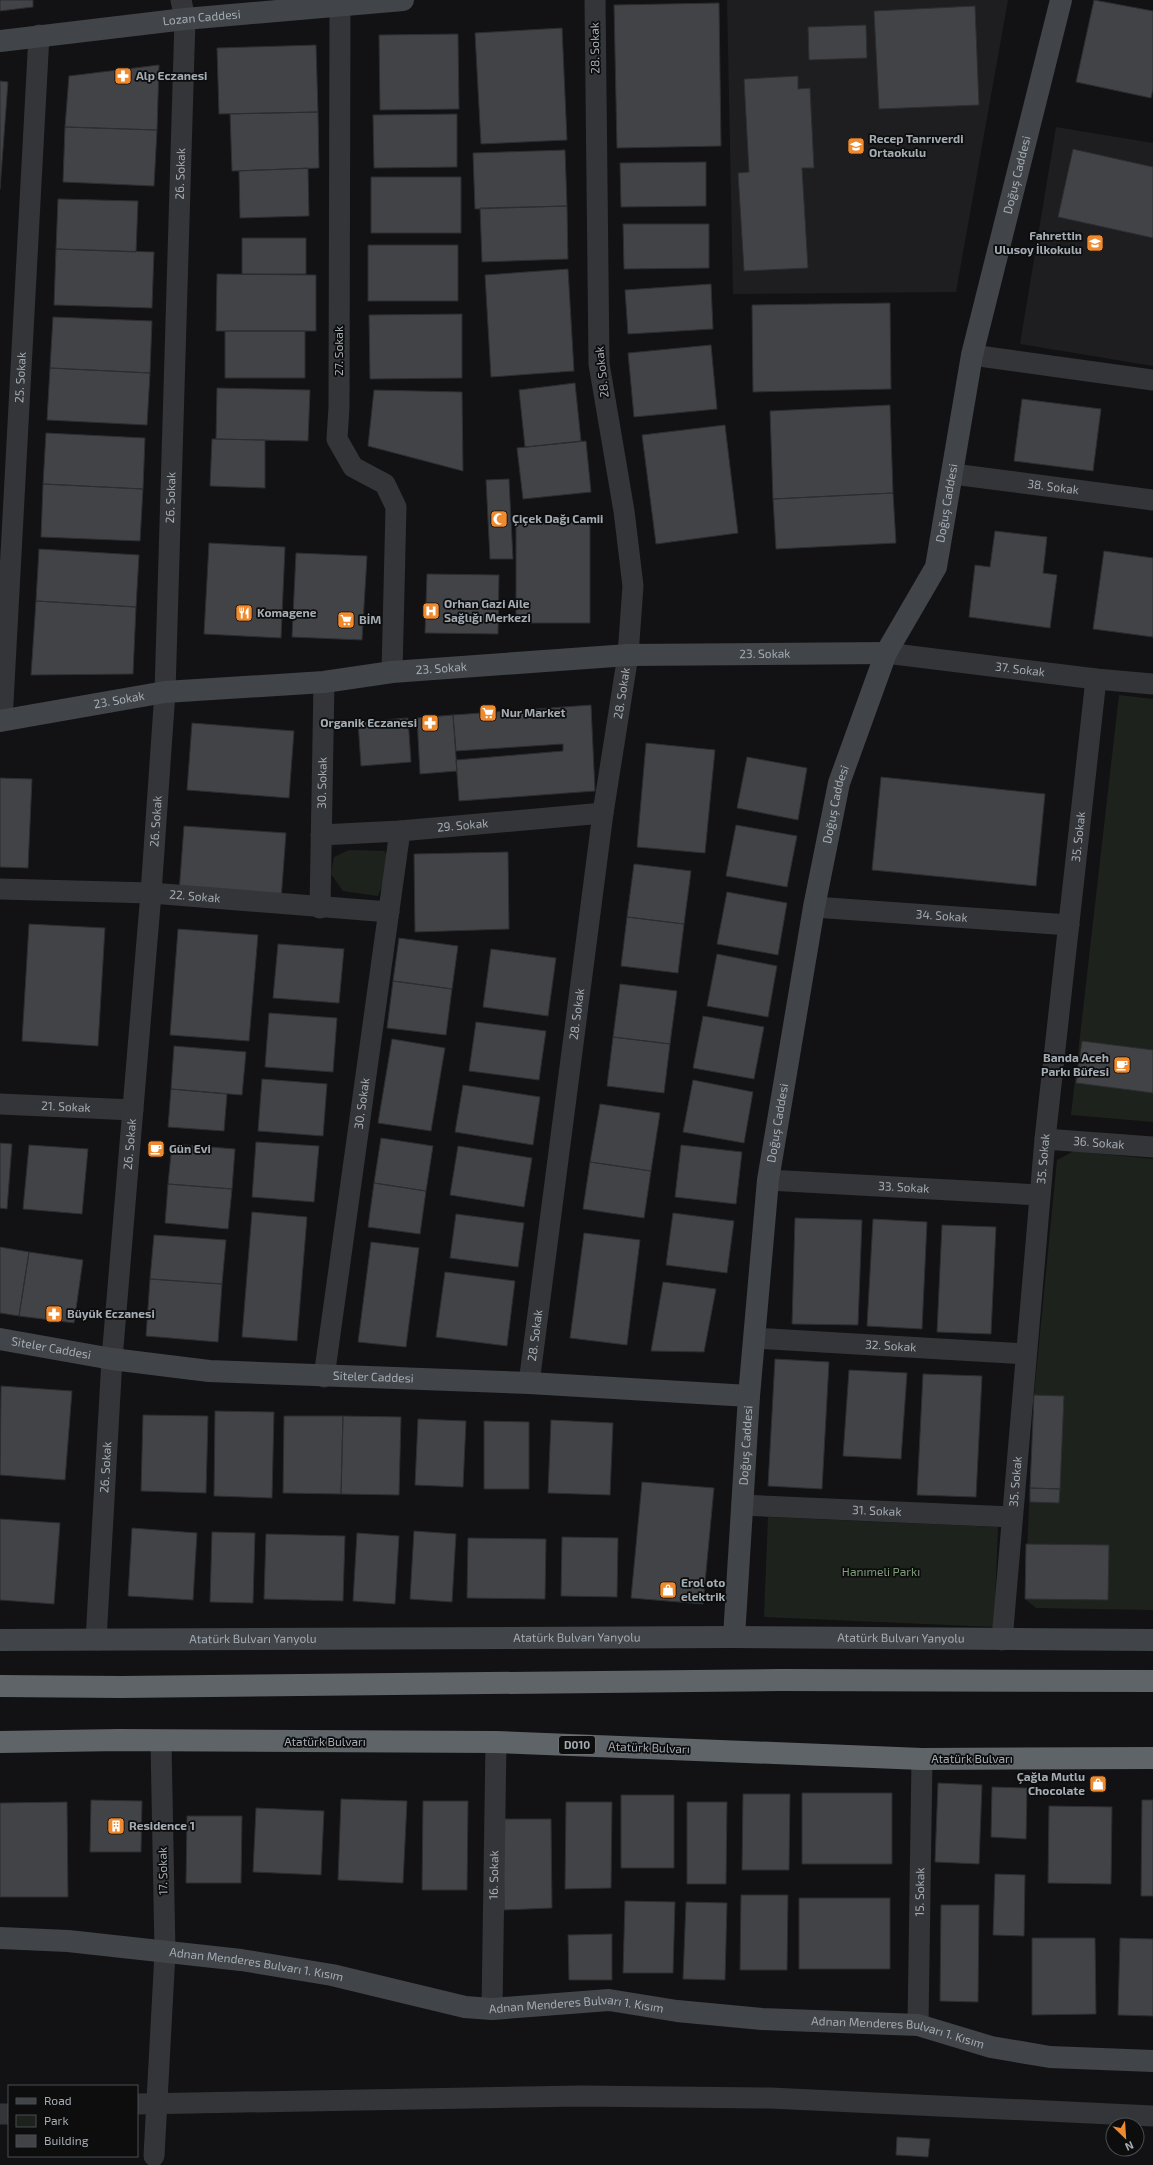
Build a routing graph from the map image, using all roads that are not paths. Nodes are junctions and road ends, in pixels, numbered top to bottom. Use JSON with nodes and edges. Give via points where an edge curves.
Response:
{"nodes":[{"id":1,"x":404,"y":0,"type":"edge"},
{"id":2,"x":595,"y":0,"type":"edge"},
{"id":3,"x":1061,"y":0,"type":"edge"},
{"id":4,"x":340,"y":4,"type":"junction"},
{"id":5,"x":183,"y":9,"type":"edge"},
{"id":6,"x":39,"y":35,"type":"junction"},
{"id":7,"x":0,"y":41,"type":"edge"},
{"id":8,"x":972,"y":355,"type":"junction"},
{"id":9,"x":1153,"y":380,"type":"edge"},
{"id":10,"x":952,"y":474,"type":"junction"},
{"id":11,"x":1153,"y":500,"type":"edge"},
{"id":12,"x":886,"y":653,"type":"junction"},
{"id":13,"x":628,"y":656,"type":"junction"},
{"id":14,"x":392,"y":672,"type":"junction"},
{"id":15,"x":1096,"y":679,"type":"junction"},
{"id":16,"x":324,"y":682,"type":"junction"},
{"id":17,"x":1153,"y":684,"type":"edge"},
{"id":18,"x":165,"y":692,"type":"junction"},
{"id":19,"x":1,"y":721,"type":"edge"},
{"id":20,"x":603,"y":813,"type":"junction"},
{"id":21,"x":400,"y":831,"type":"junction"},
{"id":22,"x":322,"y":835,"type":"junction"},
{"id":23,"x":0,"y":889,"type":"edge"},
{"id":24,"x":151,"y":893,"type":"junction"},
{"id":25,"x":814,"y":906,"type":"junction"},
{"id":26,"x":320,"y":908,"type":"junction"},
{"id":27,"x":390,"y":912,"type":"junction"},
{"id":28,"x":1069,"y":925,"type":"junction"},
{"id":29,"x":0,"y":1104,"type":"edge"},
{"id":30,"x":133,"y":1110,"type":"junction"},
{"id":31,"x":1045,"y":1139,"type":"junction"},
{"id":32,"x":1153,"y":1147,"type":"edge"},
{"id":33,"x":768,"y":1180,"type":"junction"},
{"id":34,"x":1040,"y":1195,"type":"junction"},
{"id":35,"x":755,"y":1338,"type":"junction"},
{"id":36,"x":0,"y":1340,"type":"edge"},
{"id":37,"x":1026,"y":1354,"type":"junction"},
{"id":38,"x":112,"y":1359,"type":"junction"},
{"id":39,"x":324,"y":1376,"type":"junction"},
{"id":40,"x":530,"y":1383,"type":"junction"},
{"id":41,"x":749,"y":1396,"type":"junction"},
{"id":42,"x":742,"y":1505,"type":"junction"},
{"id":43,"x":1012,"y":1517,"type":"junction"},
{"id":44,"x":734,"y":1637,"type":"junction"},
{"id":45,"x":0,"y":1640,"type":"edge"},
{"id":46,"x":67,"y":1640,"type":"junction"},
{"id":47,"x":96,"y":1640,"type":"junction"},
{"id":48,"x":1002,"y":1640,"type":"junction"},
{"id":49,"x":1153,"y":1640,"type":"edge"},
{"id":50,"x":0,"y":1655,"type":"edge"},
{"id":51,"x":1153,"y":1681,"type":"edge"},
{"id":52,"x":0,"y":1686,"type":"edge"},
{"id":53,"x":0,"y":1742,"type":"edge"},
{"id":54,"x":161,"y":1742,"type":"junction"},
{"id":55,"x":496,"y":1742,"type":"junction"},
{"id":56,"x":1153,"y":1758,"type":"edge"},
{"id":57,"x":922,"y":1759,"type":"junction"},
{"id":58,"x":0,"y":1938,"type":"edge"},
{"id":59,"x":165,"y":1953,"type":"junction"},
{"id":60,"x":492,"y":2009,"type":"junction"},
{"id":61,"x":918,"y":2025,"type":"junction"},
{"id":62,"x":1153,"y":2061,"type":"edge"},
{"id":63,"x":147,"y":2104,"type":"edge"},
{"id":64,"x":1153,"y":2116,"type":"edge"},
{"id":65,"x":154,"y":2156,"type":"dead end"}],
"edges":[{"from":1,"to":4,"type":"main road","name":"Lozan Caddesi"},
{"from":2,"to":13,"type":"street","name":"28. Sokak","via":[[599,364],[624,511],[633,586]]},
{"from":3,"to":8,"type":"main road","name":"Doğuş Caddesi"},
{"from":4,"to":5,"type":"main road","name":"Lozan Caddesi"},
{"from":4,"to":14,"type":"street","name":"27. Sokak","via":[[337,439],[353,467],[385,484],[396,507]]},
{"from":5,"to":6,"type":"main road","name":"Lozan Caddesi"},
{"from":5,"to":18,"type":"street","name":"26. Sokak"},
{"from":6,"to":7,"type":"main road","name":"Lozan Caddesi"},
{"from":6,"to":19,"type":"street","name":"25. Sokak"},
{"from":8,"to":9,"type":"street"},
{"from":8,"to":10,"type":"main road","name":"Doğuş Caddesi"},
{"from":10,"to":11,"type":"street","name":"38. Sokak"},
{"from":10,"to":12,"type":"main road","name":"Doğuş Caddesi","via":[[936,567]]},
{"from":12,"to":13,"type":"main road","name":"23. Sokak"},
{"from":12,"to":15,"type":"street","name":"37. Sokak"},
{"from":12,"to":25,"type":"main road","name":"Doğuş Caddesi","via":[[839,783]]},
{"from":13,"to":14,"type":"main road","name":"23. Sokak"},
{"from":13,"to":20,"type":"street","name":"28. Sokak"},
{"from":14,"to":16,"type":"main road","name":"23. Sokak"},
{"from":15,"to":17,"type":"street","name":"37. Sokak"},
{"from":15,"to":28,"type":"street","name":"35. Sokak"},
{"from":16,"to":18,"type":"main road","name":"23. Sokak"},
{"from":16,"to":22,"type":"street","name":"30. Sokak"},
{"from":18,"to":19,"type":"main road","name":"23. Sokak"},
{"from":18,"to":24,"type":"street","name":"26. Sokak"},
{"from":20,"to":21,"type":"street","name":"29. Sokak"},
{"from":20,"to":40,"type":"street","name":"28. Sokak"},
{"from":21,"to":22,"type":"street","name":"29. Sokak"},
{"from":21,"to":27,"type":"street","name":"30. Sokak"},
{"from":22,"to":26,"type":"street","name":"30. Sokak"},
{"from":23,"to":24,"type":"street","name":"22. Sokak"},
{"from":24,"to":26,"type":"street","name":"22. Sokak"},
{"from":24,"to":30,"type":"street","name":"26. Sokak"},
{"from":25,"to":28,"type":"street","name":"34. Sokak"},
{"from":25,"to":33,"type":"main road","name":"Doğuş Caddesi"},
{"from":26,"to":27,"type":"street","name":"22. Sokak"},
{"from":27,"to":39,"type":"street","name":"30. Sokak"},
{"from":28,"to":31,"type":"street","name":"35. Sokak"},
{"from":29,"to":30,"type":"street","name":"21. Sokak"},
{"from":30,"to":38,"type":"street","name":"26. Sokak"},
{"from":31,"to":32,"type":"street","name":"36. Sokak"},
{"from":31,"to":34,"type":"street","name":"35. Sokak"},
{"from":33,"to":34,"type":"street","name":"33. Sokak"},
{"from":33,"to":35,"type":"main road","name":"Doğuş Caddesi"},
{"from":34,"to":37,"type":"street","name":"35. Sokak"},
{"from":35,"to":37,"type":"street","name":"32. Sokak"},
{"from":35,"to":41,"type":"main road","name":"Doğuş Caddesi"},
{"from":36,"to":38,"type":"main road","name":"Siteler Caddesi"},
{"from":37,"to":43,"type":"street","name":"35. Sokak"},
{"from":38,"to":39,"type":"main road","name":"Siteler Caddesi","via":[[209,1371]]},
{"from":38,"to":47,"type":"street","name":"26. Sokak"},
{"from":39,"to":40,"type":"main road","name":"Siteler Caddesi"},
{"from":40,"to":41,"type":"main road","name":"Siteler Caddesi"},
{"from":41,"to":42,"type":"main road","name":"Doğuş Caddesi"},
{"from":42,"to":43,"type":"street","name":"31. Sokak"},
{"from":42,"to":44,"type":"main road","name":"Doğuş Caddesi"},
{"from":43,"to":48,"type":"street","name":"35. Sokak"},
{"from":44,"to":47,"type":"main road","name":"Atatürk Bulvarı Yanyolu"},
{"from":44,"to":48,"type":"main road","name":"Atatürk Bulvarı Yanyolu"},
{"from":45,"to":46,"type":"main road","name":"Atatürk Bulvarı Yanyolu"},
{"from":46,"to":47,"type":"main road","name":"Atatürk Bulvarı Yanyolu"},
{"from":46,"to":50,"type":"main road"},
{"from":48,"to":49,"type":"main road","name":"Atatürk Bulvarı Yanyolu"},
{"from":51,"to":52,"type":"highway","via":[[780,1680]]},
{"from":53,"to":54,"type":"highway","name":"Atatürk Bulvarı","number":"D010"},
{"from":54,"to":55,"type":"highway","name":"Atatürk Bulvarı","number":"D010"},
{"from":54,"to":59,"type":"street","name":"17. Sokak"},
{"from":55,"to":57,"type":"highway","name":"Atatürk Bulvarı","number":"D010"},
{"from":55,"to":60,"type":"street","name":"16. Sokak"},
{"from":56,"to":57,"type":"highway","name":"Atatürk Bulvarı","number":"D010"},
{"from":57,"to":61,"type":"street","name":"15. Sokak"},
{"from":58,"to":59,"type":"main road","name":"Adnan Menderes Bulvarı 1. Kısım","via":[[68,1941]]},
{"from":59,"to":60,"type":"main road","name":"Adnan Menderes Bulvarı 1. Kısım","via":[[248,1961],[332,1976],[465,2007]]},
{"from":59,"to":63,"type":"street","name":"17. Sokak"},
{"from":60,"to":61,"type":"main road","name":"Adnan Menderes Bulvarı 1. Kısım","via":[[609,2000],[762,2019]]},
{"from":61,"to":62,"type":"main road","name":"Adnan Menderes Bulvarı 1. Kısım","via":[[991,2047],[1050,2057]]},
{"from":63,"to":64,"type":"street","via":[[581,2096],[770,2098]]},
{"from":63,"to":65,"type":"street","name":"17. Sokak"}]}
